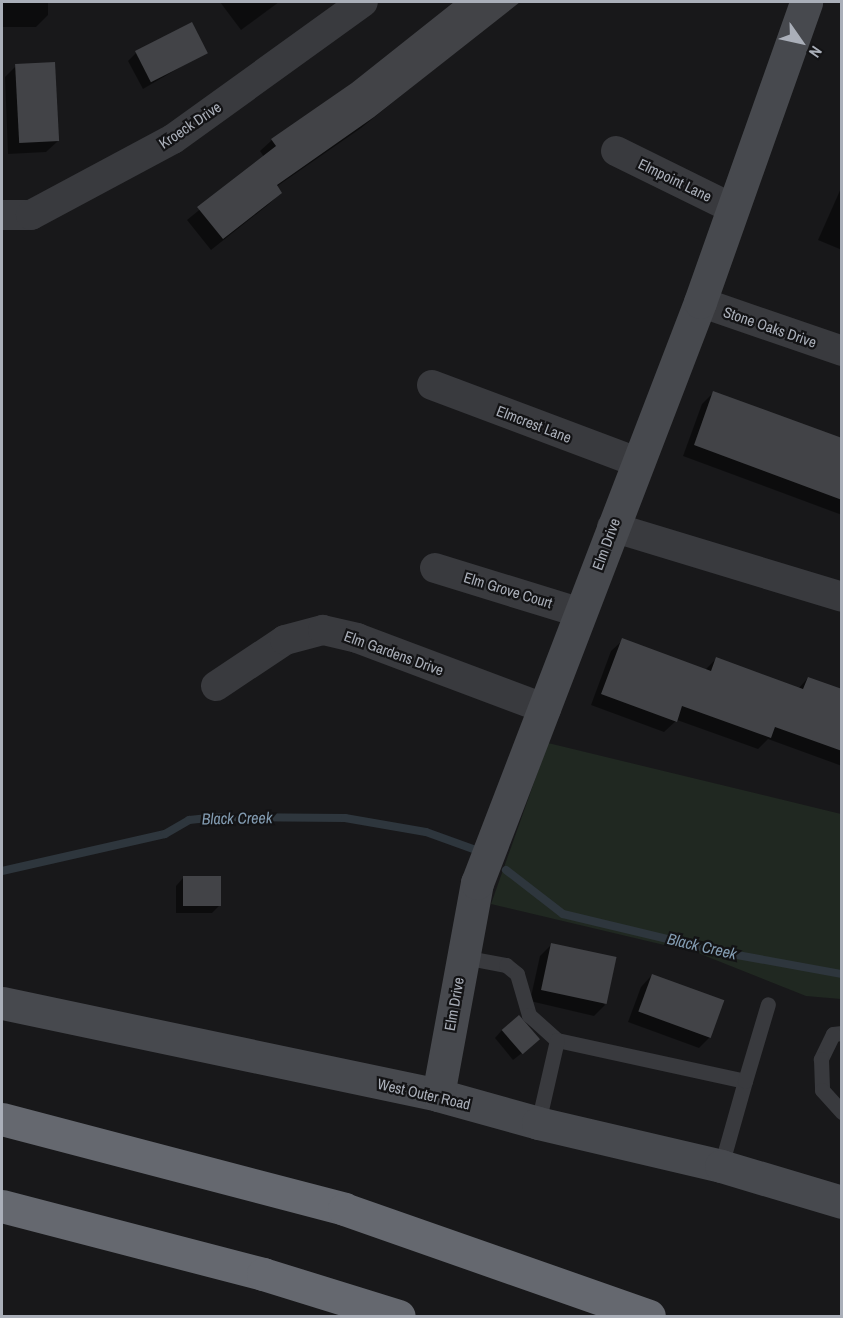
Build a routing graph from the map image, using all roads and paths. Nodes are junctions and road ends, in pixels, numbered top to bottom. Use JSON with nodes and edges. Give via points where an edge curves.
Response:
{"nodes":[{"id":1,"x":363,"y":2,"type":"edge"},
{"id":2,"x":806,"y":2,"type":"edge"},
{"id":3,"x":616,"y":151,"type":"dead end"},
{"id":4,"x":734,"y":209,"type":"junction"},
{"id":5,"x":2,"y":215,"type":"edge"},
{"id":6,"x":700,"y":303,"type":"junction"},
{"id":7,"x":842,"y":351,"type":"edge"},
{"id":8,"x":432,"y":385,"type":"dead end"},
{"id":9,"x":637,"y":462,"type":"junction"},
{"id":10,"x":612,"y":527,"type":"junction"},
{"id":11,"x":435,"y":568,"type":"dead end"},
{"id":12,"x":842,"y":597,"type":"edge"},
{"id":13,"x":581,"y":613,"type":"junction"},
{"id":14,"x":216,"y":686,"type":"dead end"},
{"id":15,"x":546,"y":709,"type":"junction"},
{"id":16,"x":463,"y":957,"type":"junction"},
{"id":17,"x":2,"y":1002,"type":"edge"},
{"id":18,"x":768,"y":1004,"type":"dead end"},
{"id":19,"x":842,"y":1033,"type":"edge"},
{"id":20,"x":557,"y":1040,"type":"junction"},
{"id":21,"x":745,"y":1081,"type":"junction"},
{"id":22,"x":438,"y":1095,"type":"junction"},
{"id":23,"x":842,"y":1112,"type":"edge"},
{"id":24,"x":2,"y":1119,"type":"edge"},
{"id":25,"x":538,"y":1124,"type":"junction"},
{"id":26,"x":721,"y":1166,"type":"junction"},
{"id":27,"x":842,"y":1202,"type":"edge"},
{"id":28,"x":2,"y":1206,"type":"edge"},
{"id":29,"x":399,"y":1317,"type":"edge"},
{"id":30,"x":649,"y":1317,"type":"edge"}],
"edges":[{"from":1,"to":5,"type":"street","name":"Kroeck Drive","via":[[173,139],[31,215]]},
{"from":2,"to":4,"type":"street","name":"Elm Drive"},
{"from":3,"to":4,"type":"street","name":"Elmpoint Lane"},
{"from":4,"to":6,"type":"street","name":"Elm Drive"},
{"from":6,"to":7,"type":"street","name":"Stone Oaks Drive"},
{"from":6,"to":9,"type":"street","name":"Elm Drive"},
{"from":8,"to":9,"type":"street","name":"Elmcrest Lane"},
{"from":9,"to":10,"type":"street","name":"Elm Drive"},
{"from":10,"to":12,"type":"street"},
{"from":10,"to":13,"type":"street","name":"Elm Drive"},
{"from":11,"to":13,"type":"street","name":"Elm Grove Court"},
{"from":13,"to":15,"type":"street","name":"Elm Drive"},
{"from":14,"to":15,"type":"street","name":"Elm Gardens Drive","via":[[285,640],[323,630],[357,638]]},
{"from":15,"to":16,"type":"street","name":"Elm Drive","via":[[477,883]]},
{"from":16,"to":20,"type":"lane","via":[[506,965],[517,974],[529,1015]]},
{"from":16,"to":22,"type":"street","name":"Elm Drive"},
{"from":17,"to":22,"type":"street","name":"West Outer Road"},
{"from":18,"to":21,"type":"lane"},
{"from":19,"to":23,"type":"lane","via":[[833,1034],[821,1059],[822,1090]]},
{"from":20,"to":21,"type":"lane"},
{"from":20,"to":25,"type":"lane"},
{"from":21,"to":26,"type":"lane"},
{"from":22,"to":25,"type":"street","name":"West Outer Road"},
{"from":24,"to":30,"type":"highway","via":[[344,1209]]},
{"from":25,"to":26,"type":"street","name":"West Outer Road"},
{"from":26,"to":27,"type":"street","name":"West Outer Road"},
{"from":28,"to":29,"type":"highway","via":[[263,1274]]}]}
